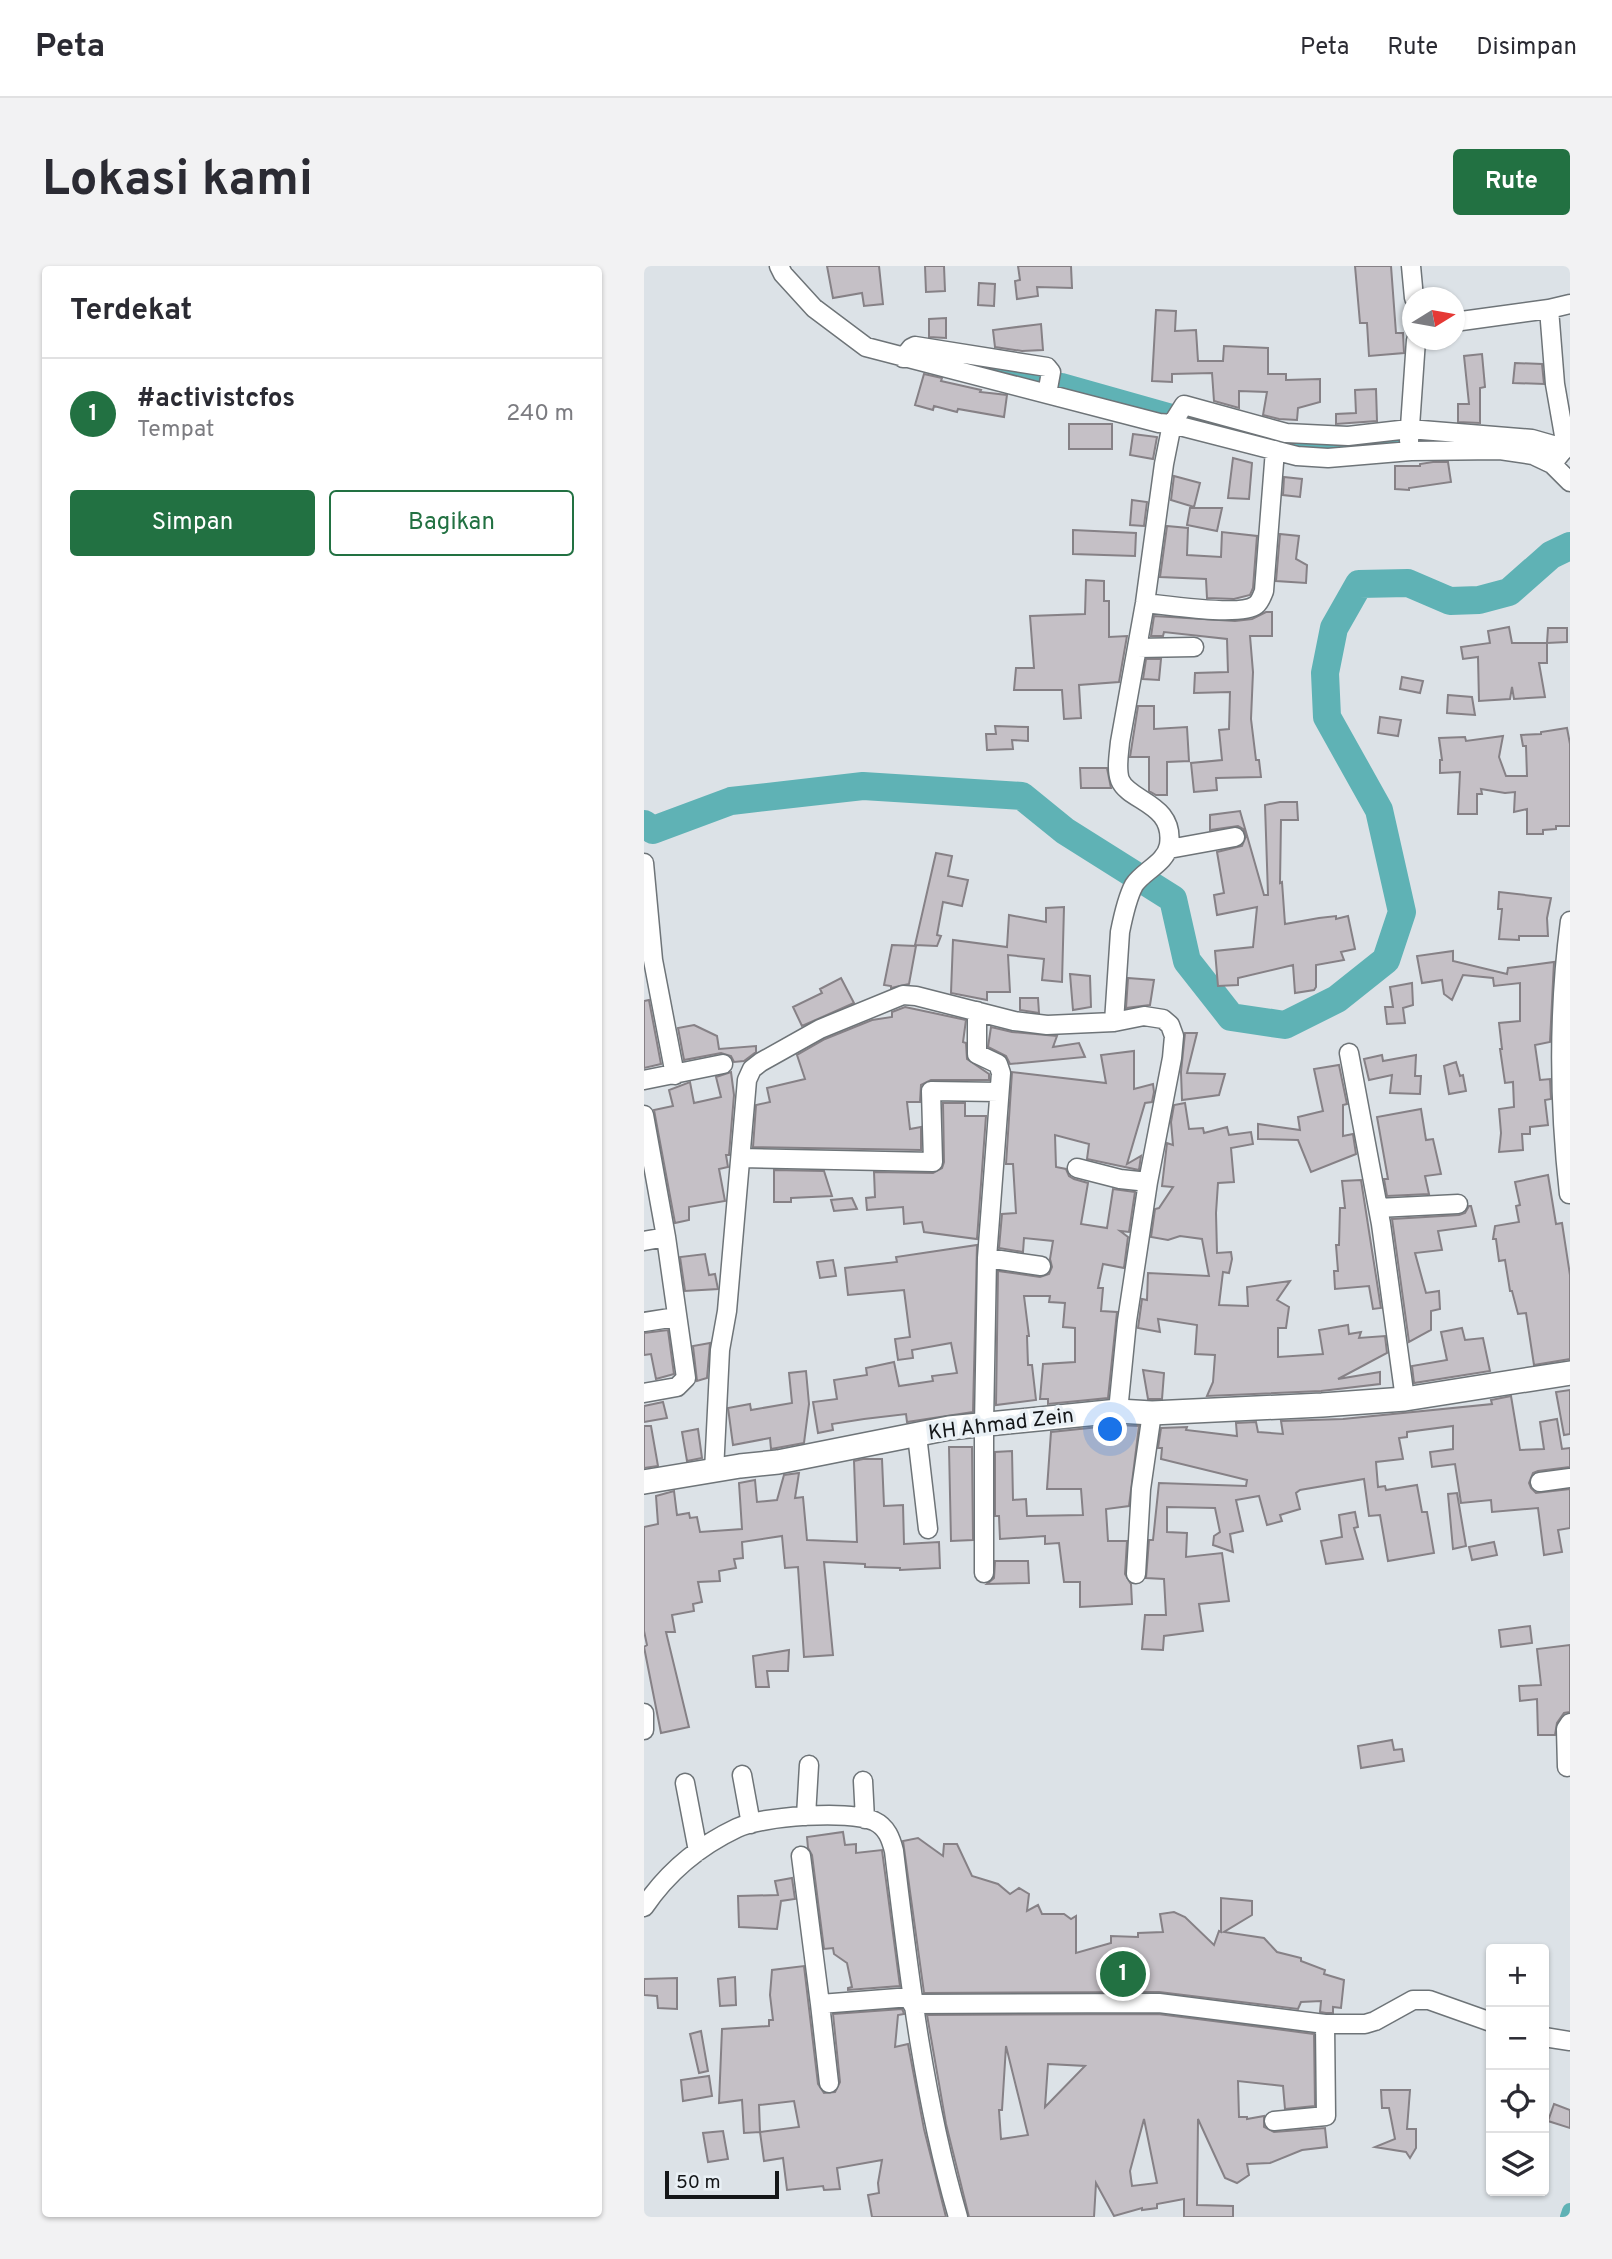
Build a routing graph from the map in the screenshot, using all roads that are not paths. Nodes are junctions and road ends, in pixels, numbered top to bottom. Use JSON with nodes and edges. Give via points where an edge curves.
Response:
{"nodes":[{"id":1,"x":779,"y":266,"type":"edge"},
{"id":2,"x":1411,"y":266,"type":"edge"},
{"id":3,"x":1413,"y":287,"type":"edge"},
{"id":4,"x":1570,"y":304,"type":"edge"},
{"id":5,"x":1549,"y":309,"type":"junction"},
{"id":6,"x":1465,"y":320,"type":"edge"},
{"id":7,"x":1415,"y":350,"type":"edge"},
{"id":8,"x":906,"y":353,"type":"junction"},
{"id":9,"x":1049,"y":383,"type":"junction"},
{"id":10,"x":1176,"y":416,"type":"junction"},
{"id":11,"x":1409,"y":440,"type":"junction"},
{"id":12,"x":1275,"y":450,"type":"junction"},
{"id":13,"x":1561,"y":455,"type":"edge"},
{"id":14,"x":1570,"y":482,"type":"edge"},
{"id":15,"x":1145,"y":603,"type":"junction"},
{"id":16,"x":1194,"y":647,"type":"dead end"},
{"id":17,"x":1137,"y":648,"type":"junction"},
{"id":18,"x":1235,"y":837,"type":"dead end"},
{"id":19,"x":1163,"y":856,"type":"junction"},
{"id":20,"x":644,"y":863,"type":"edge"},
{"id":21,"x":1570,"y":921,"type":"edge"},
{"id":22,"x":649,"y":961,"type":"edge"},
{"id":23,"x":977,"y":1011,"type":"junction"},
{"id":24,"x":1114,"y":1022,"type":"junction"},
{"id":25,"x":1349,"y":1053,"type":"dead end"},
{"id":26,"x":723,"y":1064,"type":"dead end"},
{"id":27,"x":675,"y":1075,"type":"junction"},
{"id":28,"x":644,"y":1080,"type":"edge"},
{"id":29,"x":999,"y":1092,"type":"junction"},
{"id":30,"x":644,"y":1115,"type":"edge"},
{"id":31,"x":741,"y":1158,"type":"junction"},
{"id":32,"x":648,"y":1160,"type":"edge"},
{"id":33,"x":1077,"y":1168,"type":"dead end"},
{"id":34,"x":1148,"y":1182,"type":"junction"},
{"id":35,"x":1570,"y":1196,"type":"edge"},
{"id":36,"x":1458,"y":1204,"type":"dead end"},
{"id":37,"x":1378,"y":1208,"type":"junction"},
{"id":38,"x":666,"y":1237,"type":"junction"},
{"id":39,"x":644,"y":1241,"type":"edge"},
{"id":40,"x":987,"y":1258,"type":"junction"},
{"id":41,"x":1041,"y":1266,"type":"dead end"},
{"id":42,"x":676,"y":1317,"type":"junction"},
{"id":43,"x":644,"y":1322,"type":"edge"},
{"id":44,"x":1570,"y":1373,"type":"edge"},
{"id":45,"x":644,"y":1393,"type":"edge"},
{"id":46,"x":1405,"y":1399,"type":"junction"},
{"id":47,"x":1118,"y":1411,"type":"junction"},
{"id":48,"x":1152,"y":1413,"type":"junction"},
{"id":49,"x":984,"y":1425,"type":"junction"},
{"id":50,"x":917,"y":1435,"type":"junction"},
{"id":51,"x":714,"y":1471,"type":"junction"},
{"id":52,"x":1570,"y":1478,"type":"edge"},
{"id":53,"x":644,"y":1482,"type":"edge"},
{"id":54,"x":1540,"y":1482,"type":"dead end"},
{"id":55,"x":928,"y":1529,"type":"dead end"},
{"id":56,"x":984,"y":1573,"type":"dead end"},
{"id":57,"x":1136,"y":1574,"type":"dead end"},
{"id":58,"x":644,"y":1713,"type":"edge"},
{"id":59,"x":1570,"y":1723,"type":"edge"},
{"id":60,"x":644,"y":1730,"type":"edge"},
{"id":61,"x":809,"y":1765,"type":"dead end"},
{"id":62,"x":1567,"y":1767,"type":"dead end"},
{"id":63,"x":742,"y":1774,"type":"dead end"},
{"id":64,"x":863,"y":1781,"type":"dead end"},
{"id":65,"x":685,"y":1783,"type":"dead end"},
{"id":66,"x":806,"y":1816,"type":"junction"},
{"id":67,"x":865,"y":1819,"type":"junction"},
{"id":68,"x":751,"y":1824,"type":"junction"},
{"id":69,"x":698,"y":1851,"type":"junction"},
{"id":70,"x":801,"y":1856,"type":"dead end"},
{"id":71,"x":644,"y":1879,"type":"edge"},
{"id":72,"x":646,"y":1904,"type":"edge"},
{"id":73,"x":912,"y":2000,"type":"junction"},
{"id":74,"x":820,"y":2004,"type":"junction"},
{"id":75,"x":1486,"y":2020,"type":"edge"},
{"id":76,"x":1325,"y":2024,"type":"junction"},
{"id":77,"x":1549,"y":2039,"type":"edge"},
{"id":78,"x":1570,"y":2041,"type":"edge"},
{"id":79,"x":829,"y":2082,"type":"dead end"},
{"id":80,"x":1274,"y":2121,"type":"dead end"},
{"id":81,"x":958,"y":2217,"type":"edge"}],
"edges":[{"from":1,"to":8,"type":"street","via":[[814,308],[866,347]]},
{"from":2,"to":3,"type":"street"},
{"from":4,"to":5,"type":"street"},
{"from":5,"to":6,"type":"street"},
{"from":5,"to":13,"type":"street"},
{"from":7,"to":11,"type":"street"},
{"from":8,"to":9,"type":"street"},
{"from":8,"to":9,"type":"street","via":[[915,346],[1047,367]]},
{"from":9,"to":10,"type":"street","via":[[1159,423]]},
{"from":10,"to":11,"type":"street","via":[[1189,405],[1286,433]]},
{"from":10,"to":12,"type":"street"},
{"from":10,"to":15,"type":"street"},
{"from":11,"to":12,"type":"street","via":[[1328,458]]},
{"from":11,"to":13,"type":"street"},
{"from":12,"to":15,"type":"street","via":[[1264,591],[1258,603],[1247,609],[1208,610]]},
{"from":13,"to":14,"type":"street"},
{"from":15,"to":17,"type":"street"},
{"from":16,"to":17,"type":"street"},
{"from":17,"to":19,"type":"street","via":[[1120,742],[1120,779],[1126,789],[1159,812],[1170,838]]},
{"from":18,"to":19,"type":"street"},
{"from":19,"to":24,"type":"street","via":[[1135,885],[1120,932]]},
{"from":20,"to":22,"type":"street"},
{"from":21,"to":35,"type":"street","via":[[1561,1037],[1563,1142]]},
{"from":22,"to":27,"type":"street"},
{"from":23,"to":24,"type":"street","via":[[1046,1025]]},
{"from":23,"to":29,"type":"street","via":[[977,1054],[1000,1068]]},
{"from":23,"to":31,"type":"street","via":[[903,995],[820,1029],[761,1062],[747,1080]]},
{"from":24,"to":34,"type":"street","via":[[1154,1016],[1170,1025],[1174,1036]]},
{"from":25,"to":37,"type":"street"},
{"from":26,"to":27,"type":"street"},
{"from":27,"to":28,"type":"street"},
{"from":29,"to":31,"type":"street","via":[[932,1091],[933,1162]]},
{"from":29,"to":40,"type":"street"},
{"from":30,"to":32,"type":"street"},
{"from":31,"to":51,"type":"street","via":[[720,1350]]},
{"from":32,"to":38,"type":"street"},
{"from":33,"to":34,"type":"street"},
{"from":34,"to":47,"type":"street"},
{"from":36,"to":37,"type":"street"},
{"from":37,"to":46,"type":"street"},
{"from":38,"to":39,"type":"street"},
{"from":38,"to":42,"type":"street"},
{"from":40,"to":41,"type":"street"},
{"from":40,"to":49,"type":"street"},
{"from":42,"to":43,"type":"street"},
{"from":42,"to":45,"type":"street","via":[[686,1378],[677,1387]]},
{"from":44,"to":46,"type":"street","name":"KH Ahmad Zein"},
{"from":46,"to":48,"type":"street","name":"KH Ahmad Zein"},
{"from":47,"to":48,"type":"street","name":"KH Ahmad Zein"},
{"from":47,"to":49,"type":"street","name":"KH Ahmad Zein"},
{"from":48,"to":57,"type":"street"},
{"from":49,"to":50,"type":"street","name":"KH Ahmad Zein"},
{"from":49,"to":56,"type":"street"},
{"from":50,"to":51,"type":"street","name":"KH Ahmad Zein"},
{"from":50,"to":55,"type":"street"},
{"from":51,"to":53,"type":"street","name":"KH Ahmad Zein"},
{"from":52,"to":54,"type":"street"},
{"from":58,"to":60,"type":"street"},
{"from":59,"to":62,"type":"street","via":[[1566,1729]]},
{"from":61,"to":66,"type":"street"},
{"from":63,"to":68,"type":"street"},
{"from":64,"to":67,"type":"street"},
{"from":65,"to":69,"type":"street"},
{"from":66,"to":67,"type":"street"},
{"from":66,"to":68,"type":"street"},
{"from":67,"to":73,"type":"street","via":[[890,1835]]},
{"from":68,"to":69,"type":"street"},
{"from":69,"to":72,"type":"street","via":[[667,1877]]},
{"from":70,"to":74,"type":"street"},
{"from":71,"to":72,"type":"street"},
{"from":73,"to":74,"type":"street"},
{"from":73,"to":76,"type":"street","via":[[1159,2003]]},
{"from":73,"to":81,"type":"street","via":[[939,2151]]},
{"from":74,"to":79,"type":"street"},
{"from":75,"to":76,"type":"street","via":[[1429,2000],[1413,2000],[1365,2024]]},
{"from":76,"to":80,"type":"street","via":[[1326,2116]]},
{"from":77,"to":78,"type":"street"}]}
